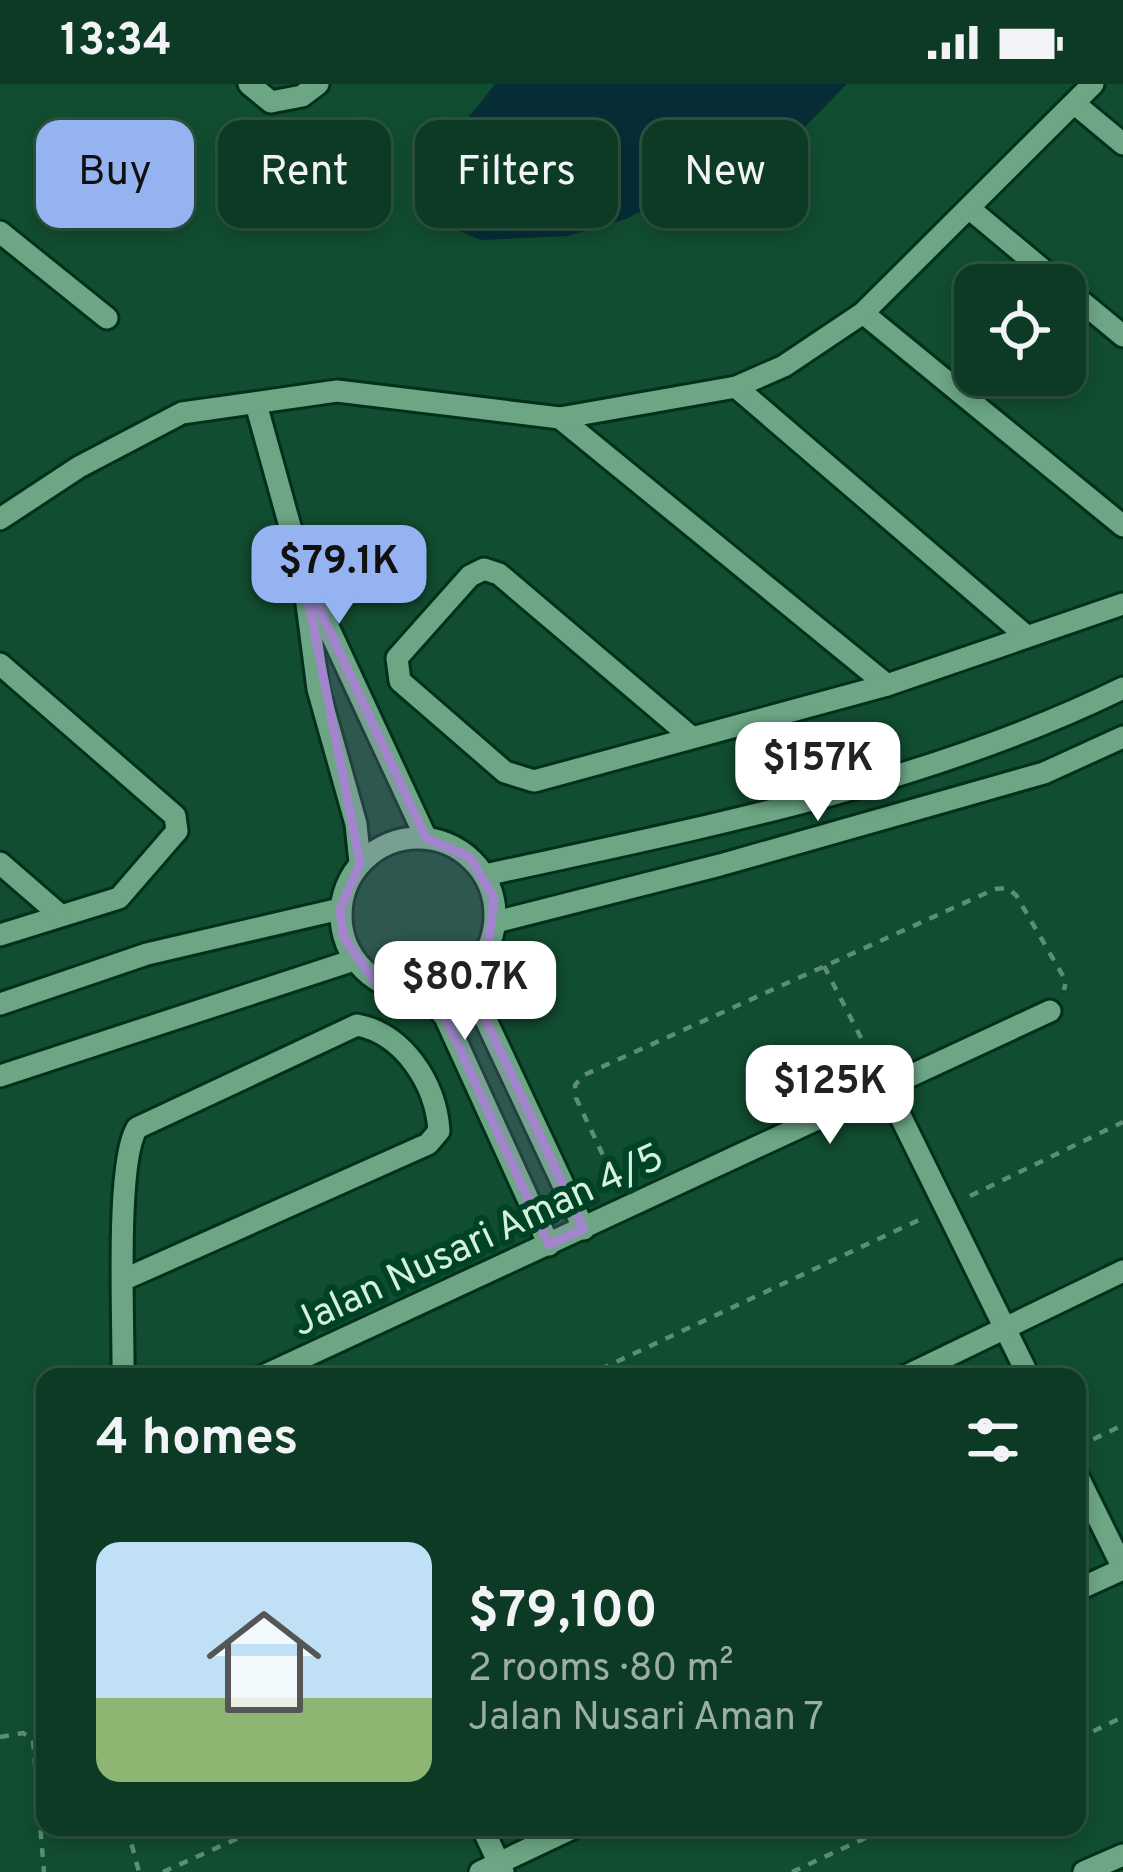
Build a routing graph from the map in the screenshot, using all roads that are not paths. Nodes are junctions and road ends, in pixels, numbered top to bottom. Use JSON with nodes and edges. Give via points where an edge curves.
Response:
{"nodes":[{"id":1,"x":249,"y":84,"type":"edge"},
{"id":2,"x":317,"y":84,"type":"edge"},
{"id":3,"x":1093,"y":84,"type":"edge"},
{"id":4,"x":1075,"y":104,"type":"junction"},
{"id":5,"x":1123,"y":144,"type":"edge"},
{"id":6,"x":970,"y":209,"type":"junction"},
{"id":7,"x":0,"y":232,"type":"edge"},
{"id":8,"x":1036,"y":264,"type":"edge"},
{"id":9,"x":1086,"y":305,"type":"edge"},
{"id":10,"x":863,"y":313,"type":"junction"},
{"id":11,"x":107,"y":318,"type":"dead end"},
{"id":12,"x":1123,"y":336,"type":"edge"},
{"id":13,"x":736,"y":387,"type":"junction"},
{"id":14,"x":256,"y":404,"type":"junction"},
{"id":15,"x":560,"y":418,"type":"junction"},
{"id":16,"x":0,"y":519,"type":"edge"},
{"id":17,"x":1123,"y":526,"type":"edge"},
{"id":18,"x":303,"y":573,"type":"junction"},
{"id":19,"x":1123,"y":604,"type":"edge"},
{"id":20,"x":1025,"y":635,"type":"junction"},
{"id":21,"x":0,"y":664,"type":"edge"},
{"id":22,"x":887,"y":685,"type":"junction"},
{"id":23,"x":1123,"y":688,"type":"edge"},
{"id":24,"x":690,"y":736,"type":"junction"},
{"id":25,"x":1123,"y":737,"type":"edge"},
{"id":26,"x":426,"y":838,"type":"junction"},
{"id":27,"x":0,"y":863,"type":"edge"},
{"id":28,"x":360,"y":863,"type":"junction"},
{"id":29,"x":485,"y":875,"type":"junction"},
{"id":30,"x":340,"y":909,"type":"junction"},
{"id":31,"x":60,"y":915,"type":"junction"},
{"id":32,"x":496,"y":922,"type":"junction"},
{"id":33,"x":0,"y":934,"type":"edge"},
{"id":34,"x":354,"y":960,"type":"junction"},
{"id":35,"x":473,"y":970,"type":"junction"},
{"id":36,"x":424,"y":993,"type":"junction"},
{"id":37,"x":0,"y":1004,"type":"edge"},
{"id":38,"x":1050,"y":1011,"type":"road end"},
{"id":39,"x":0,"y":1076,"type":"edge"},
{"id":40,"x":887,"y":1089,"type":"junction"},
{"id":41,"x":584,"y":1228,"type":"junction"},
{"id":42,"x":549,"y":1245,"type":"junction"},
{"id":43,"x":1123,"y":1271,"type":"edge"},
{"id":44,"x":125,"y":1279,"type":"junction"},
{"id":45,"x":1005,"y":1328,"type":"junction"},
{"id":46,"x":123,"y":1368,"type":"edge"},
{"id":47,"x":284,"y":1368,"type":"edge"},
{"id":48,"x":923,"y":1368,"type":"edge"},
{"id":49,"x":1025,"y":1368,"type":"edge"},
{"id":50,"x":1086,"y":1492,"type":"edge"},
{"id":51,"x":1123,"y":1568,"type":"edge"},
{"id":52,"x":1086,"y":1586,"type":"edge"},
{"id":53,"x":485,"y":1836,"type":"edge"},
{"id":54,"x":558,"y":1836,"type":"edge"},
{"id":55,"x":1123,"y":1855,"type":"edge"},
{"id":56,"x":494,"y":1869,"type":"edge"},
{"id":57,"x":1084,"y":1872,"type":"edge"}],
"edges":[{"from":1,"to":2,"type":"street","via":[[271,101],[302,96]]},
{"from":3,"to":4,"type":"street"},
{"from":4,"to":5,"type":"street"},
{"from":4,"to":6,"type":"street"},
{"from":6,"to":8,"type":"street"},
{"from":6,"to":10,"type":"street"},
{"from":7,"to":11,"type":"street"},
{"from":9,"to":12,"type":"street"},
{"from":10,"to":13,"type":"street","via":[[784,366]]},
{"from":10,"to":17,"type":"street"},
{"from":13,"to":15,"type":"street"},
{"from":13,"to":20,"type":"street"},
{"from":14,"to":15,"type":"street","via":[[337,391]]},
{"from":14,"to":16,"type":"street","via":[[182,413]]},
{"from":14,"to":18,"type":"street"},
{"from":15,"to":22,"type":"street"},
{"from":18,"to":26,"type":"street"},
{"from":18,"to":28,"type":"street","via":[[318,689]]},
{"from":19,"to":20,"type":"street"},
{"from":20,"to":22,"type":"street"},
{"from":21,"to":31,"type":"street","via":[[175,816],[168,845],[119,898]]},
{"from":22,"to":24,"type":"street"},
{"from":23,"to":29,"type":"street","via":[[1028,734],[707,826]]},
{"from":24,"to":24,"type":"street","via":[[520,780],[400,681],[397,658],[484,569]]},
{"from":25,"to":32,"type":"street","via":[[1044,773]]},
{"from":26,"to":28,"type":"street","via":[[402,839]]},
{"from":26,"to":29,"type":"street","via":[[460,850]]},
{"from":27,"to":31,"type":"street"},
{"from":28,"to":30,"type":"street"},
{"from":29,"to":32,"type":"street"},
{"from":30,"to":34,"type":"street"},
{"from":30,"to":37,"type":"street","via":[[147,954]]},
{"from":31,"to":33,"type":"street"},
{"from":32,"to":35,"type":"street"},
{"from":34,"to":36,"type":"street","via":[[373,980]]},
{"from":34,"to":39,"type":"street"},
{"from":35,"to":36,"type":"street"},
{"from":35,"to":41,"type":"street","via":[[477,1000]]},
{"from":36,"to":42,"type":"street","via":[[445,1017]]},
{"from":38,"to":40,"type":"street","name":"Jalan Nusari Aman 4/5"},
{"from":40,"to":41,"type":"street","name":"Jalan Nusari Aman 4/5"},
{"from":40,"to":45,"type":"street"},
{"from":41,"to":42,"type":"street","name":"Jalan Nusari Aman 4/5"},
{"from":42,"to":47,"type":"street","name":"Jalan Nusari Aman 4/5"},
{"from":43,"to":45,"type":"street"},
{"from":44,"to":44,"type":"street","via":[[127,1153],[137,1128],[357,1025],[402,1044],[438,1114],[440,1131],[428,1144]]},
{"from":44,"to":46,"type":"street"},
{"from":45,"to":48,"type":"street"},
{"from":45,"to":49,"type":"street"},
{"from":50,"to":51,"type":"street"},
{"from":51,"to":52,"type":"street"},
{"from":53,"to":56,"type":"street"},
{"from":54,"to":56,"type":"street"},
{"from":55,"to":57,"type":"street"}]}
